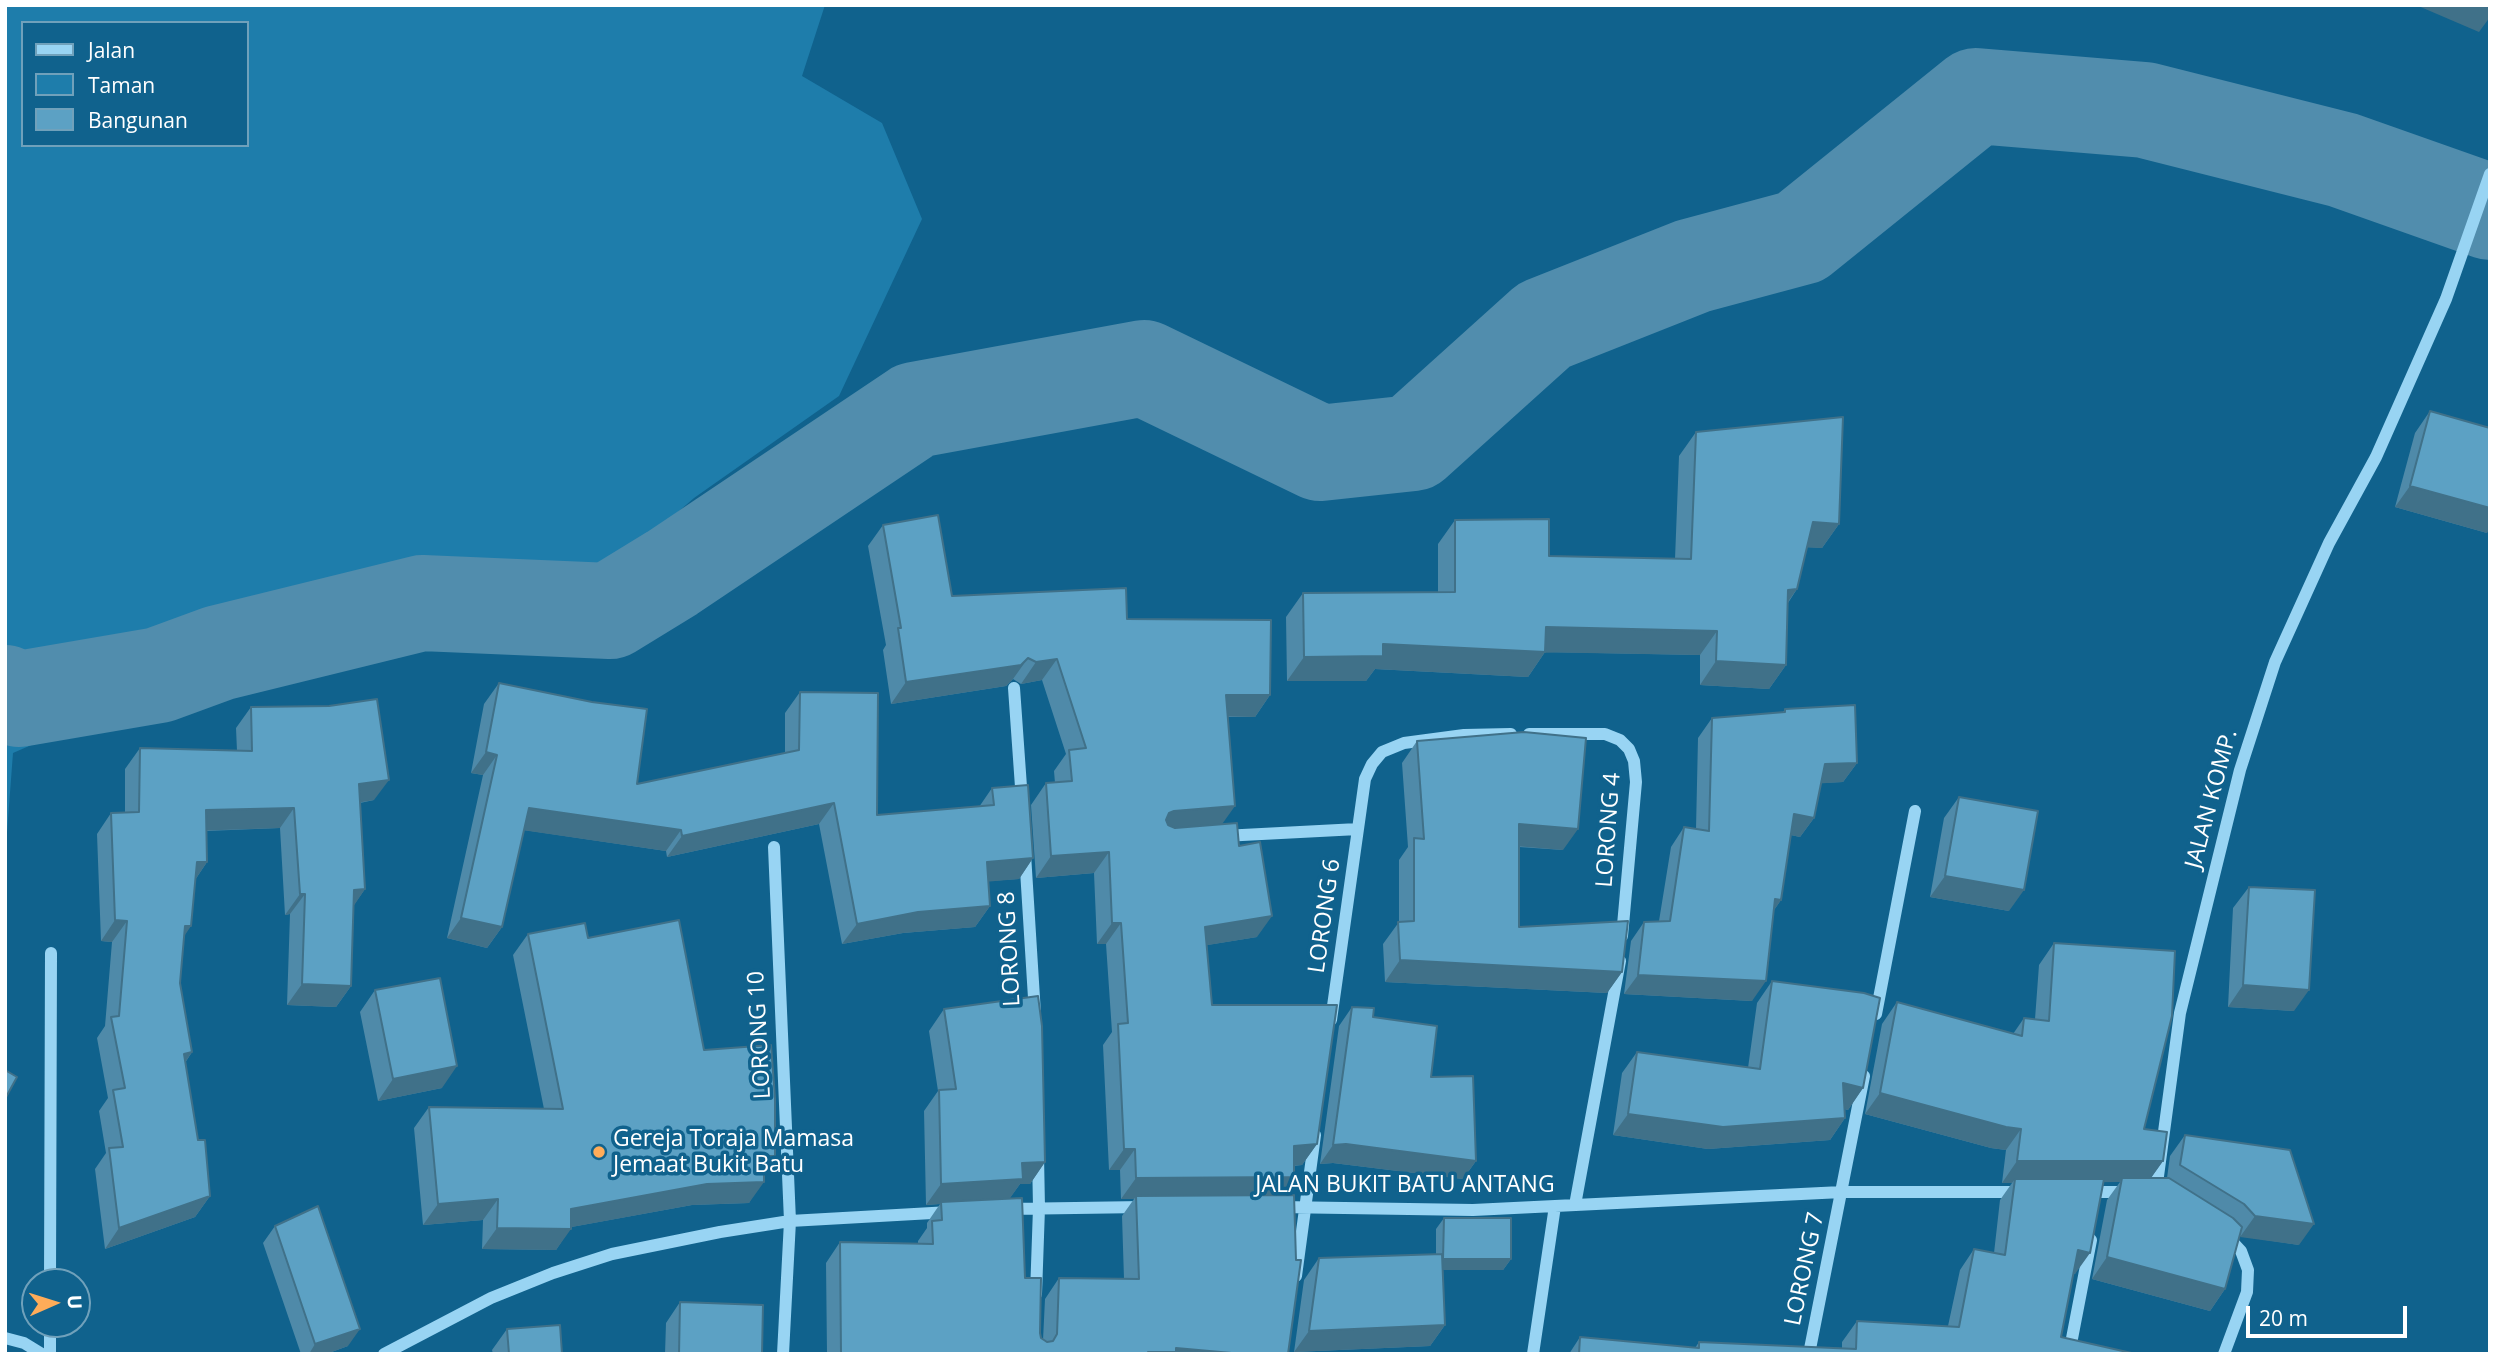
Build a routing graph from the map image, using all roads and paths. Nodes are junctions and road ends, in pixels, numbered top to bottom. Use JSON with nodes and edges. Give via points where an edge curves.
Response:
{"nodes":[{"id":1,"x":2490,"y":174,"type":"edge"},
{"id":2,"x":1014,"y":688,"type":"edge"},
{"id":3,"x":1022,"y":811,"type":"edge"},
{"id":4,"x":1915,"y":811,"type":"dead end"},
{"id":5,"x":1358,"y":829,"type":"junction"},
{"id":6,"x":1215,"y":836,"type":"edge"},
{"id":7,"x":1024,"y":838,"type":"edge"},
{"id":8,"x":774,"y":847,"type":"dead end"},
{"id":9,"x":51,"y":953,"type":"dead end"},
{"id":10,"x":1873,"y":1028,"type":"edge"},
{"id":11,"x":1035,"y":1029,"type":"edge"},
{"id":12,"x":1330,"y":1031,"type":"edge"},
{"id":13,"x":1865,"y":1069,"type":"edge"},
{"id":14,"x":1317,"y":1126,"type":"edge"},
{"id":15,"x":1038,"y":1139,"type":"edge"},
{"id":16,"x":1842,"y":1192,"type":"junction"},
{"id":17,"x":2032,"y":1192,"type":"edge"},
{"id":18,"x":2073,"y":1192,"type":"edge"},
{"id":19,"x":2100,"y":1192,"type":"junction"},
{"id":20,"x":1575,"y":1205,"type":"junction"},
{"id":21,"x":2097,"y":1205,"type":"edge"},
{"id":22,"x":1555,"y":1206,"type":"junction"},
{"id":23,"x":1151,"y":1207,"type":"edge"},
{"id":24,"x":1263,"y":1207,"type":"edge"},
{"id":25,"x":1305,"y":1207,"type":"junction"},
{"id":26,"x":1039,"y":1208,"type":"junction"},
{"id":27,"x":991,"y":1210,"type":"edge"},
{"id":28,"x":964,"y":1211,"type":"edge"},
{"id":29,"x":790,"y":1221,"type":"junction"},
{"id":30,"x":2213,"y":1226,"type":"edge"},
{"id":31,"x":2092,"y":1232,"type":"edge"},
{"id":32,"x":50,"y":1268,"type":"edge"},
{"id":33,"x":1294,"y":1287,"type":"edge"},
{"id":34,"x":1036,"y":1301,"type":"edge"},
{"id":35,"x":5,"y":1338,"type":"edge"},
{"id":36,"x":42,"y":1354,"type":"edge"},
{"id":37,"x":384,"y":1354,"type":"edge"},
{"id":38,"x":782,"y":1354,"type":"edge"},
{"id":39,"x":1533,"y":1354,"type":"edge"},
{"id":40,"x":1809,"y":1354,"type":"edge"},
{"id":41,"x":2070,"y":1354,"type":"edge"},
{"id":42,"x":2224,"y":1354,"type":"edge"}],
"edges":[{"from":1,"to":19,"type":"street","name":"JALAN KOMP.","via":[[2446,299],[2376,457],[2285,638],[2239,769],[2180,1013],[2162,1195]]},
{"from":2,"to":3,"type":"street"},
{"from":4,"to":10,"type":"street"},
{"from":5,"to":6,"type":"street","name":"LORONG 6"},
{"from":5,"to":12,"type":"street","name":"LORONG 6"},
{"from":5,"to":20,"type":"street","name":"LORONG 4","via":[[1365,779],[1372,764],[1382,752],[1404,743],[1464,735],[1605,734],[1629,749],[1636,782],[1619,976]]},
{"from":7,"to":11,"type":"street","name":"LORONG 8"},
{"from":8,"to":29,"type":"street","name":"LORONG 10"},
{"from":9,"to":32,"type":"street"},
{"from":13,"to":16,"type":"street","name":"LORONG 7"},
{"from":14,"to":25,"type":"street"},
{"from":15,"to":26,"type":"street"},
{"from":16,"to":17,"type":"street","name":"JALAN BUKIT BATU ANTANG"},
{"from":16,"to":20,"type":"street","name":"JALAN BUKIT BATU ANTANG"},
{"from":16,"to":40,"type":"street","name":"LORONG 7"},
{"from":18,"to":19,"type":"street"},
{"from":19,"to":21,"type":"street"},
{"from":20,"to":22,"type":"street","name":"JALAN BUKIT BATU ANTANG"},
{"from":22,"to":25,"type":"street","name":"JALAN BUKIT BATU ANTANG","via":[[1474,1210]]},
{"from":22,"to":39,"type":"street"},
{"from":23,"to":26,"type":"street"},
{"from":24,"to":25,"type":"street","name":"JALAN BUKIT BATU ANTANG"},
{"from":25,"to":33,"type":"street"},
{"from":26,"to":27,"type":"street"},
{"from":26,"to":34,"type":"street"},
{"from":28,"to":29,"type":"street"},
{"from":29,"to":37,"type":"street","via":[[612,1254],[553,1273],[491,1298]]},
{"from":29,"to":38,"type":"street","name":"LORONG 10"},
{"from":30,"to":42,"type":"street","via":[[2241,1251],[2248,1270],[2247,1292]]},
{"from":31,"to":41,"type":"street"},
{"from":35,"to":36,"type":"street"}]}
